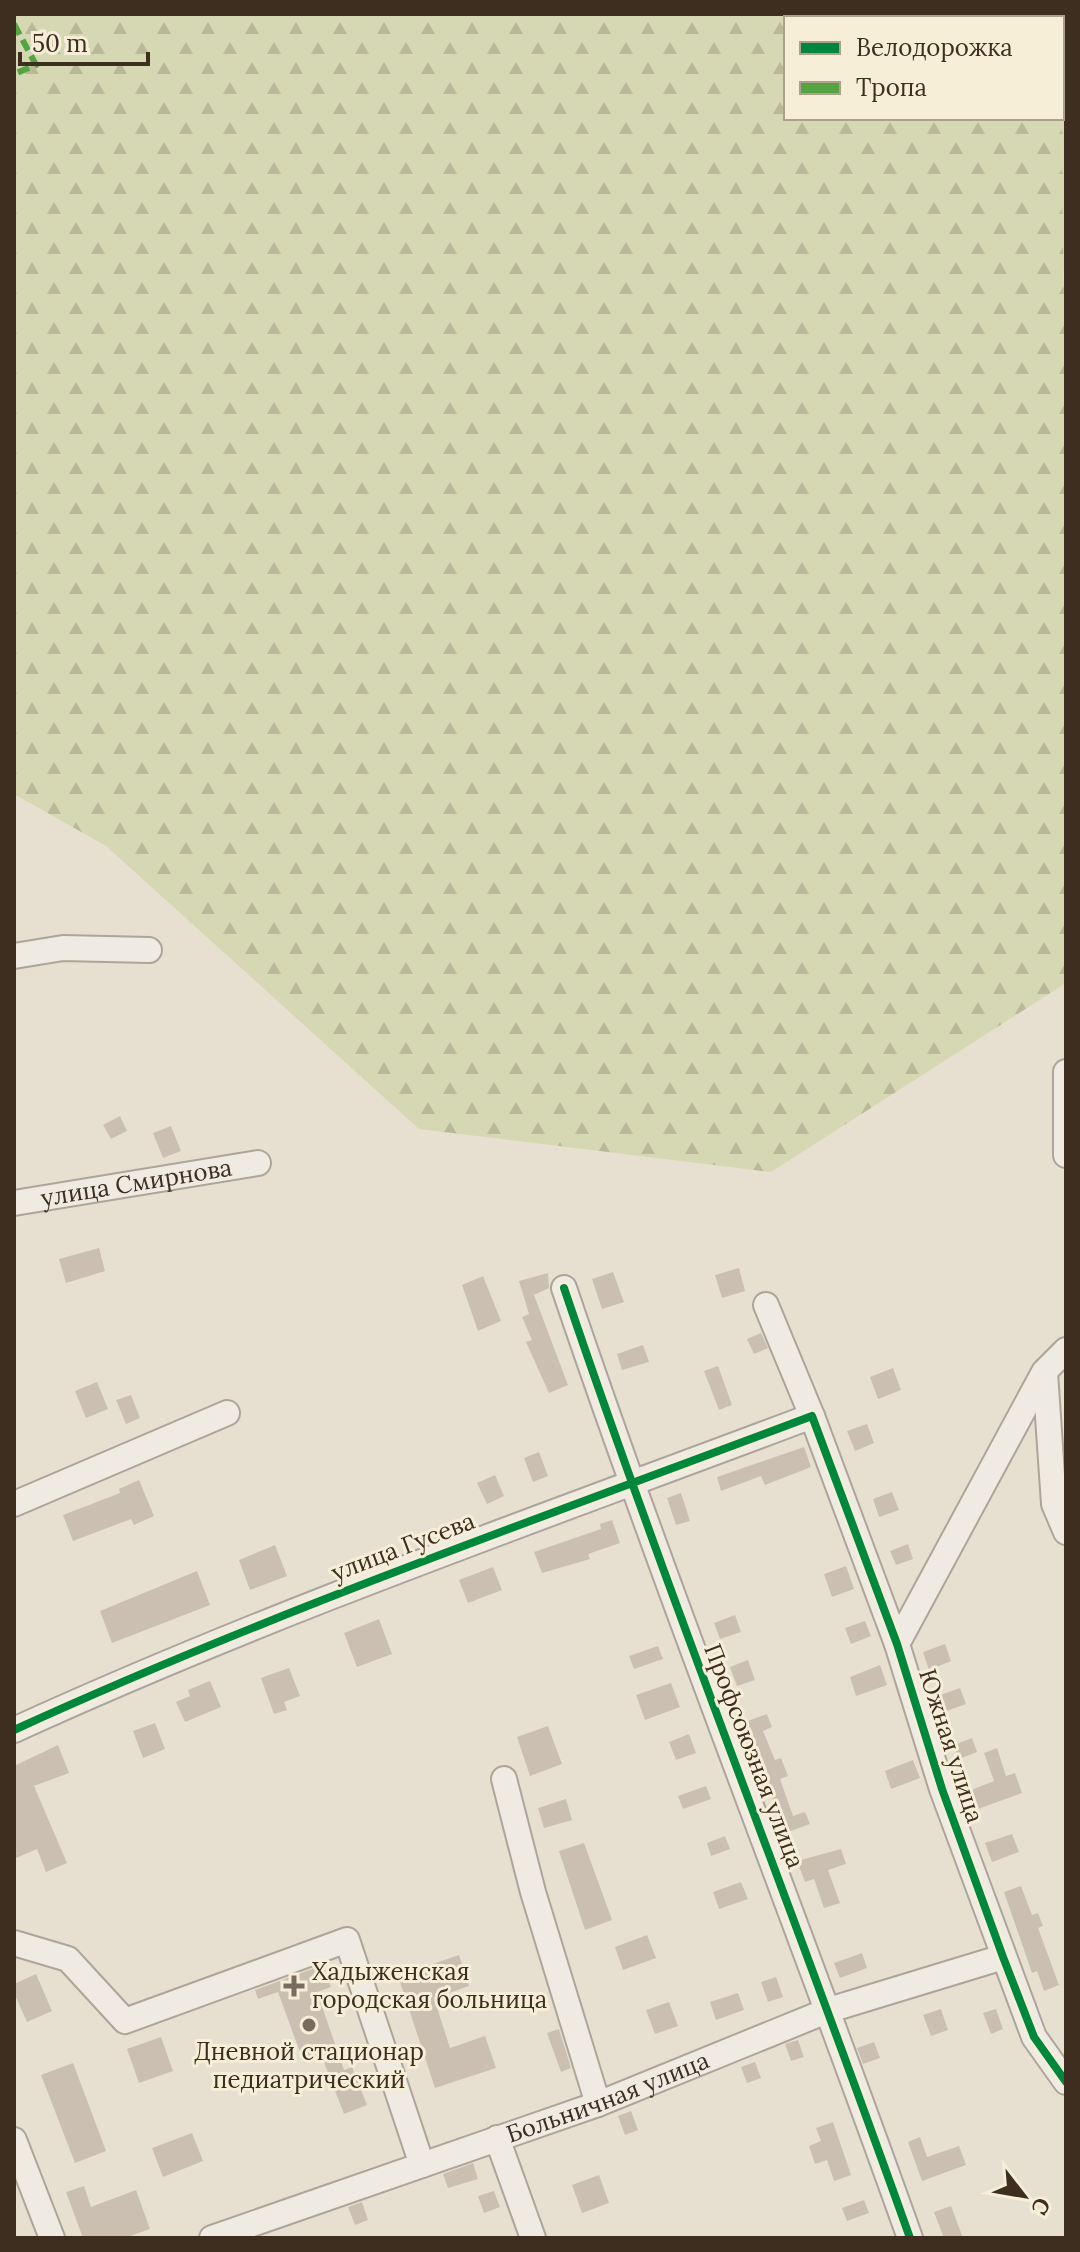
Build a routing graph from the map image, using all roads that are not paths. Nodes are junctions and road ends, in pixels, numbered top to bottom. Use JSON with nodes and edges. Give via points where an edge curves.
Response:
{"nodes":[{"id":1,"x":149,"y":950,"type":"dead end"},
{"id":2,"x":14,"y":956,"type":"edge"},
{"id":3,"x":1066,"y":1072,"type":"edge"},
{"id":4,"x":1066,"y":1155,"type":"edge"},
{"id":5,"x":258,"y":1163,"type":"dead end"},
{"id":6,"x":14,"y":1203,"type":"edge"},
{"id":7,"x":564,"y":1288,"type":"dead end"},
{"id":8,"x":766,"y":1305,"type":"dead end"},
{"id":9,"x":1066,"y":1350,"type":"edge"},
{"id":10,"x":1044,"y":1372,"type":"junction"},
{"id":11,"x":227,"y":1413,"type":"dead end"},
{"id":12,"x":812,"y":1416,"type":"junction"},
{"id":13,"x":630,"y":1484,"type":"junction"},
{"id":14,"x":14,"y":1504,"type":"edge"},
{"id":15,"x":1066,"y":1532,"type":"edge"},
{"id":16,"x":897,"y":1644,"type":"junction"},
{"id":17,"x":14,"y":1730,"type":"edge"},
{"id":18,"x":504,"y":1779,"type":"dead end"},
{"id":19,"x":14,"y":1943,"type":"edge"},
{"id":20,"x":1003,"y":1957,"type":"junction"},
{"id":21,"x":829,"y":2010,"type":"junction"},
{"id":22,"x":1066,"y":2082,"type":"edge"},
{"id":23,"x":598,"y":2104,"type":"junction"},
{"id":24,"x":497,"y":2138,"type":"junction"},
{"id":25,"x":14,"y":2140,"type":"edge"},
{"id":26,"x":422,"y":2165,"type":"junction"},
{"id":27,"x":52,"y":2238,"type":"edge"},
{"id":28,"x":212,"y":2238,"type":"edge"},
{"id":29,"x":533,"y":2238,"type":"edge"},
{"id":30,"x":910,"y":2238,"type":"edge"}],
"edges":[{"from":1,"to":2,"type":"street","via":[[63,948]]},
{"from":3,"to":4,"type":"street"},
{"from":5,"to":6,"type":"street","name":"улица Смирнова"},
{"from":7,"to":13,"type":"street","name":"Профсоюзная улица"},
{"from":8,"to":12,"type":"street","name":"Южная улица"},
{"from":9,"to":10,"type":"street"},
{"from":10,"to":15,"type":"street","via":[[1054,1504]]},
{"from":10,"to":16,"type":"street"},
{"from":11,"to":14,"type":"street"},
{"from":12,"to":13,"type":"street","name":"улица Гусева"},
{"from":12,"to":16,"type":"street","name":"Южная улица"},
{"from":13,"to":17,"type":"street","name":"улица Гусева","via":[[396,1569]]},
{"from":13,"to":21,"type":"street","name":"Профсоюзная улица"},
{"from":16,"to":20,"type":"street","name":"Южная улица"},
{"from":18,"to":23,"type":"street"},
{"from":19,"to":26,"type":"street","via":[[68,1959],[125,2021],[347,1940]]},
{"from":20,"to":21,"type":"street","name":"Больничная улица"},
{"from":20,"to":22,"type":"street","name":"Южная улица","via":[[1034,2037]]},
{"from":21,"to":23,"type":"street","name":"Больничная улица"},
{"from":21,"to":30,"type":"street","name":"Профсоюзная улица"},
{"from":23,"to":24,"type":"street","name":"Больничная улица"},
{"from":24,"to":26,"type":"street","name":"Больничная улица"},
{"from":24,"to":29,"type":"street"},
{"from":25,"to":27,"type":"street"},
{"from":26,"to":28,"type":"street","name":"Больничная улица"}]}
